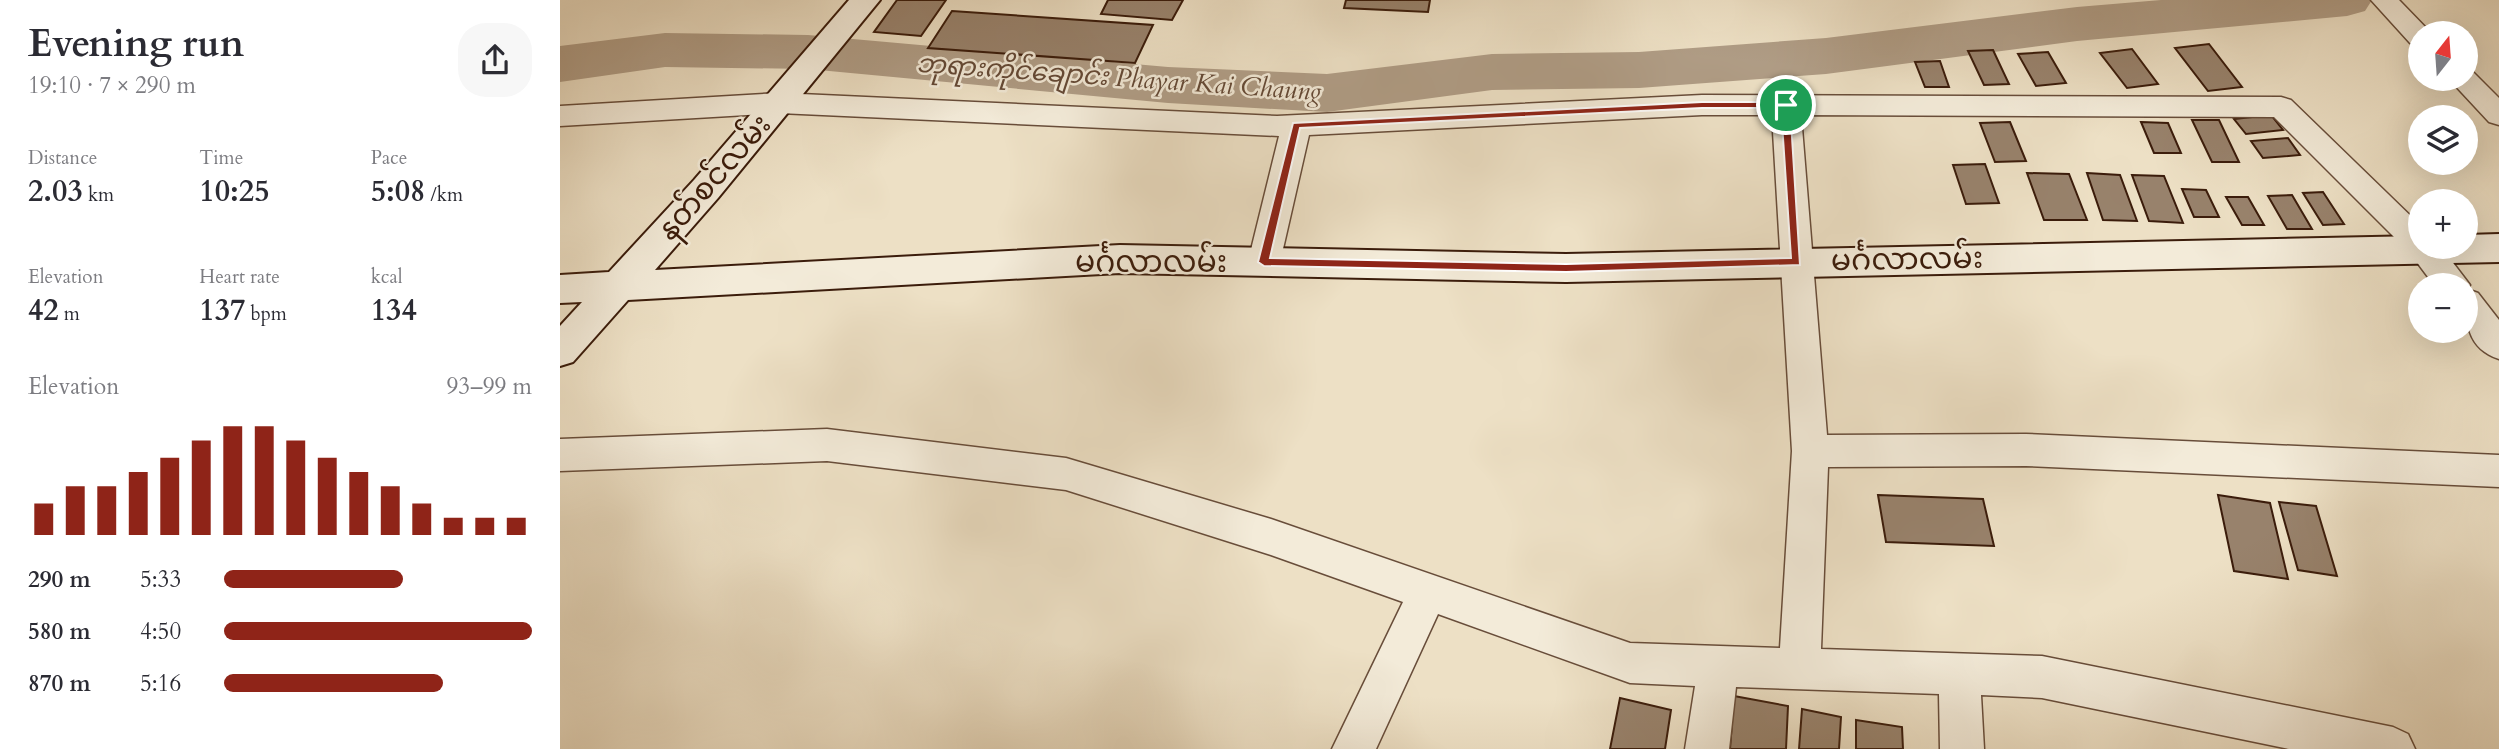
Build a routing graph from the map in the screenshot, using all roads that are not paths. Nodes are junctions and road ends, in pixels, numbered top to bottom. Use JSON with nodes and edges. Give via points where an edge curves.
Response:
{"nodes":[{"id":1,"x":865,"y":0,"type":"edge"},
{"id":2,"x":2384,"y":0,"type":"edge"},
{"id":3,"x":2408,"y":25,"type":"edge"},
{"id":4,"x":2475,"y":91,"type":"edge"},
{"id":5,"x":779,"y":103,"type":"junction"},
{"id":6,"x":1786,"y":105,"type":"junction"},
{"id":7,"x":2499,"y":115,"type":"edge"},
{"id":8,"x":560,"y":116,"type":"edge"},
{"id":9,"x":1296,"y":125,"type":"junction"},
{"id":10,"x":2408,"y":232,"type":"edge"},
{"id":11,"x":2408,"y":247,"type":"edge"},
{"id":12,"x":2478,"y":248,"type":"edge"},
{"id":13,"x":2499,"y":248,"type":"edge"},
{"id":14,"x":2432,"y":259,"type":"edge"},
{"id":15,"x":1264,"y":262,"type":"junction"},
{"id":16,"x":1797,"y":262,"type":"junction"},
{"id":17,"x":2444,"y":273,"type":"edge"},
{"id":18,"x":620,"y":284,"type":"junction"},
{"id":19,"x":560,"y":289,"type":"edge"},
{"id":20,"x":2478,"y":318,"type":"edge"},
{"id":21,"x":2499,"y":345,"type":"edge"},
{"id":22,"x":560,"y":351,"type":"edge"},
{"id":23,"x":1810,"y":451,"type":"junction"},
{"id":24,"x":560,"y":455,"type":"edge"},
{"id":25,"x":2499,"y":471,"type":"edge"},
{"id":26,"x":1428,"y":592,"type":"junction"},
{"id":27,"x":1718,"y":667,"type":"junction"},
{"id":28,"x":1800,"y":670,"type":"junction"},
{"id":29,"x":1959,"y":674,"type":"junction"},
{"id":30,"x":1354,"y":749,"type":"edge"},
{"id":31,"x":1707,"y":749,"type":"edge"},
{"id":32,"x":1962,"y":749,"type":"edge"},
{"id":33,"x":2393,"y":749,"type":"edge"}],
"edges":[{"from":1,"to":5,"type":"street","name":"နတ်စင်လမ်း"},
{"from":2,"to":3,"type":"street"},
{"from":4,"to":7,"type":"street"},
{"from":5,"to":8,"type":"street"},
{"from":5,"to":9,"type":"street"},
{"from":5,"to":18,"type":"street","name":"နတ်စင်လမ်း"},
{"from":6,"to":9,"type":"street"},
{"from":6,"to":10,"type":"street","via":[[2281,107]]},
{"from":6,"to":16,"type":"street"},
{"from":9,"to":15,"type":"street"},
{"from":11,"to":16,"type":"street","name":"မင်္ဂလာလမ်း"},
{"from":12,"to":13,"type":"street","name":"မင်္ဂလာလမ်း"},
{"from":14,"to":17,"type":"street"},
{"from":15,"to":16,"type":"street","name":"မင်္ဂလာလမ်း","via":[[1566,268]]},
{"from":15,"to":18,"type":"street","name":"မင်္ဂလာလမ်း","via":[[1121,259]]},
{"from":16,"to":23,"type":"street"},
{"from":18,"to":19,"type":"street","name":"မင်္ဂလာလမ်း"},
{"from":18,"to":22,"type":"street","name":"နတ်စင်လမ်း"},
{"from":20,"to":21,"type":"street"},
{"from":23,"to":25,"type":"street","via":[[2026,450]]},
{"from":23,"to":28,"type":"street"},
{"from":24,"to":26,"type":"street","via":[[827,445],[1066,474],[1271,537]]},
{"from":26,"to":27,"type":"street","via":[[1630,663]]},
{"from":26,"to":30,"type":"street"},
{"from":27,"to":28,"type":"street"},
{"from":27,"to":31,"type":"street"},
{"from":28,"to":29,"type":"street"},
{"from":29,"to":32,"type":"street"},
{"from":29,"to":33,"type":"street","via":[[2042,677]]}]}
